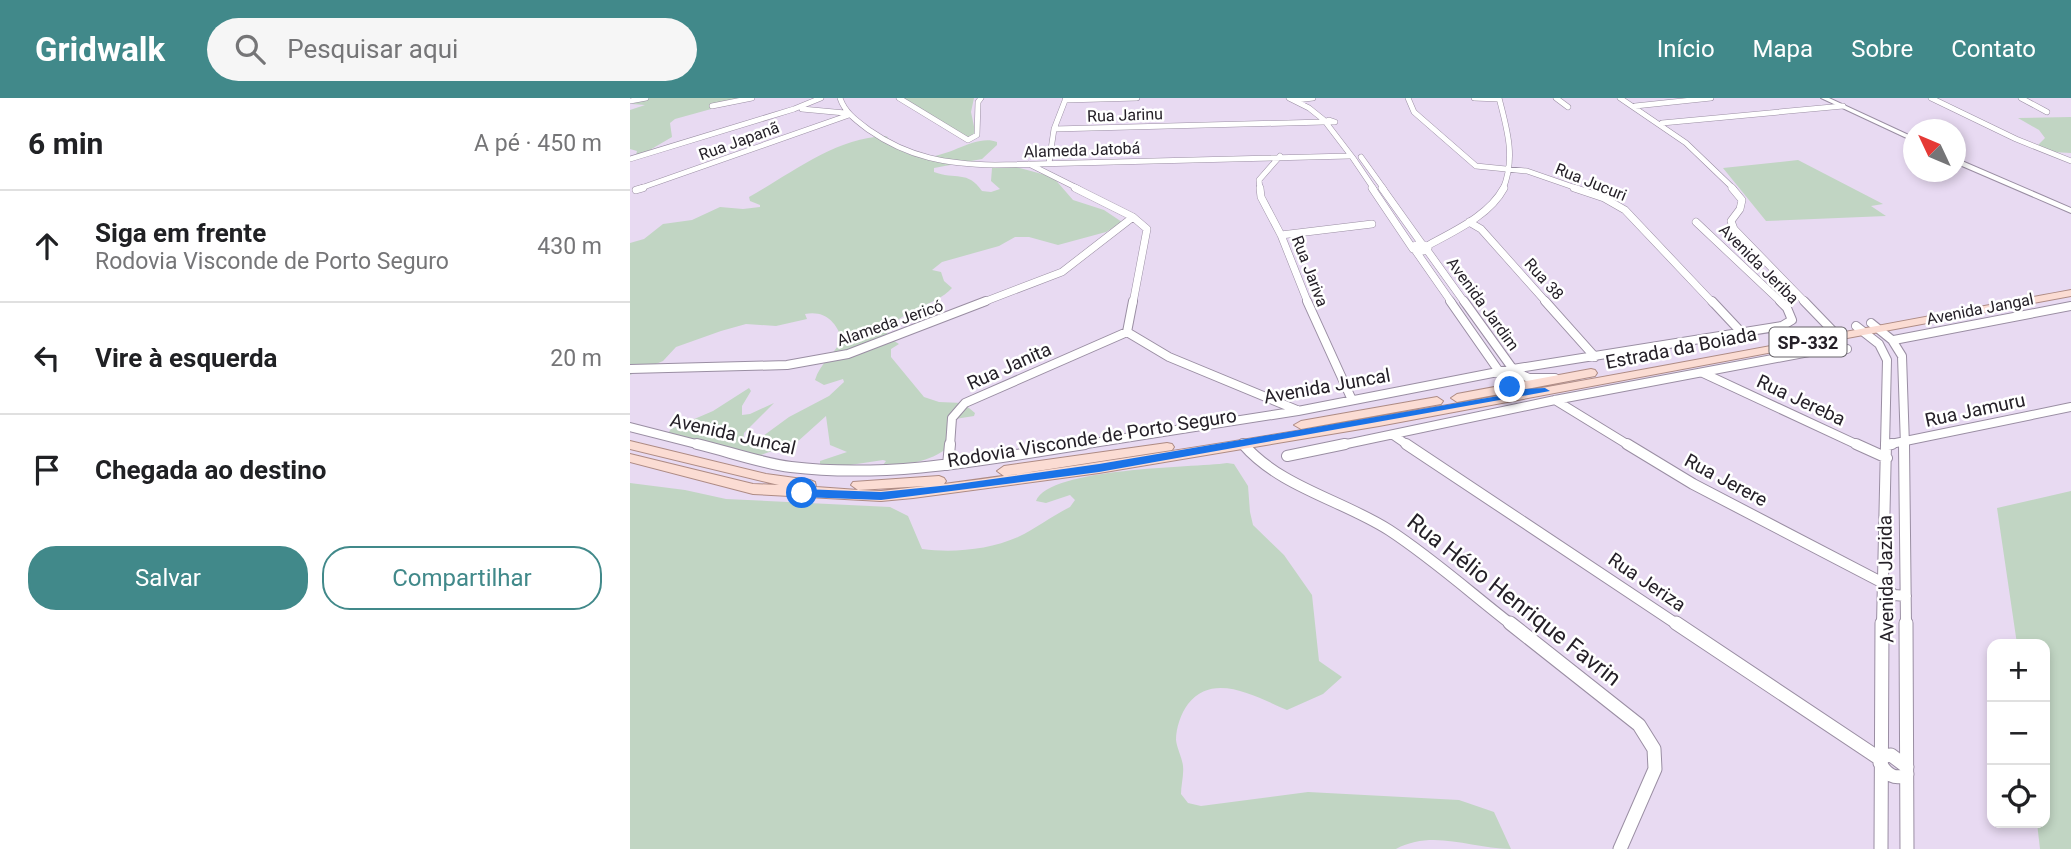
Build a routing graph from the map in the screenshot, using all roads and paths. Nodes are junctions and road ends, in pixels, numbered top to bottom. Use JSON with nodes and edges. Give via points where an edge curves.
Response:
{"nodes":[{"id":1,"x":646,"y":98,"type":"edge"},
{"id":2,"x":752,"y":98,"type":"edge"},
{"id":3,"x":821,"y":98,"type":"edge"},
{"id":4,"x":840,"y":98,"type":"edge"},
{"id":5,"x":899,"y":98,"type":"edge"},
{"id":6,"x":981,"y":98,"type":"edge"},
{"id":7,"x":1137,"y":98,"type":"edge"},
{"id":8,"x":1313,"y":98,"type":"edge"},
{"id":9,"x":1408,"y":98,"type":"edge"},
{"id":10,"x":1474,"y":98,"type":"edge"},
{"id":11,"x":1556,"y":98,"type":"edge"},
{"id":12,"x":1620,"y":98,"type":"edge"},
{"id":13,"x":1712,"y":98,"type":"edge"},
{"id":14,"x":1824,"y":98,"type":"edge"},
{"id":15,"x":1930,"y":98,"type":"edge"},
{"id":16,"x":2021,"y":98,"type":"edge"},
{"id":17,"x":1066,"y":99,"type":"edge"},
{"id":18,"x":1298,"y":99,"type":"edge"},
{"id":19,"x":1499,"y":99,"type":"edge"},
{"id":20,"x":630,"y":101,"type":"edge"},
{"id":21,"x":712,"y":106,"type":"dead end"},
{"id":22,"x":1634,"y":106,"type":"junction"},
{"id":23,"x":1843,"y":106,"type":"junction"},
{"id":24,"x":1568,"y":107,"type":"dead end"},
{"id":25,"x":794,"y":109,"type":"junction"},
{"id":26,"x":2047,"y":112,"type":"dead end"},
{"id":27,"x":847,"y":114,"type":"junction"},
{"id":28,"x":1328,"y":122,"type":"junction"},
{"id":29,"x":1662,"y":123,"type":"junction"},
{"id":30,"x":1054,"y":129,"type":"junction"},
{"id":31,"x":1903,"y":134,"type":"edge"},
{"id":32,"x":1354,"y":155,"type":"junction"},
{"id":33,"x":1280,"y":156,"type":"junction"},
{"id":34,"x":630,"y":159,"type":"edge"},
{"id":35,"x":2071,"y":160,"type":"edge"},
{"id":36,"x":1074,"y":162,"type":"junction"},
{"id":37,"x":1049,"y":163,"type":"junction"},
{"id":38,"x":1029,"y":164,"type":"junction"},
{"id":39,"x":1966,"y":165,"type":"edge"},
{"id":40,"x":1512,"y":169,"type":"junction"},
{"id":41,"x":1052,"y":177,"type":"junction"},
{"id":42,"x":636,"y":190,"type":"dead end"},
{"id":43,"x":2071,"y":211,"type":"edge"},
{"id":44,"x":1133,"y":217,"type":"junction"},
{"id":45,"x":1469,"y":222,"type":"junction"},
{"id":46,"x":1696,"y":222,"type":"dead end"},
{"id":47,"x":1372,"y":224,"type":"dead end"},
{"id":48,"x":1281,"y":235,"type":"junction"},
{"id":49,"x":1421,"y":247,"type":"junction"},
{"id":50,"x":2071,"y":286,"type":"edge"},
{"id":51,"x":2071,"y":293,"type":"edge"},
{"id":52,"x":2071,"y":306,"type":"edge"},
{"id":53,"x":1782,"y":326,"type":"joint"},
{"id":54,"x":1868,"y":328,"type":"junction"},
{"id":55,"x":1832,"y":330,"type":"junction"},
{"id":56,"x":1128,"y":332,"type":"junction"},
{"id":57,"x":1742,"y":333,"type":"junction"},
{"id":58,"x":1894,"y":340,"type":"junction"},
{"id":59,"x":1847,"y":349,"type":"dead end"},
{"id":60,"x":1595,"y":357,"type":"junction"},
{"id":61,"x":630,"y":369,"type":"edge"},
{"id":62,"x":1513,"y":369,"type":"junction"},
{"id":63,"x":1499,"y":372,"type":"junction"},
{"id":64,"x":1702,"y":373,"type":"junction"},
{"id":65,"x":1559,"y":378,"type":"junction"},
{"id":66,"x":1510,"y":387,"type":"junction"},
{"id":67,"x":1550,"y":396,"type":"junction"},
{"id":68,"x":1352,"y":400,"type":"junction"},
{"id":69,"x":2071,"y":407,"type":"edge"},
{"id":70,"x":1298,"y":411,"type":"junction"},
{"id":71,"x":630,"y":427,"type":"edge"},
{"id":72,"x":1393,"y":435,"type":"junction"},
{"id":73,"x":1903,"y":443,"type":"junction"},
{"id":74,"x":1243,"y":444,"type":"junction"},
{"id":75,"x":630,"y":445,"type":"edge"},
{"id":76,"x":1886,"y":445,"type":"junction"},
{"id":77,"x":1287,"y":456,"type":"dead end"},
{"id":78,"x":630,"y":458,"type":"edge"},
{"id":79,"x":1887,"y":458,"type":"junction"},
{"id":80,"x":948,"y":466,"type":"junction"},
{"id":81,"x":1885,"y":584,"type":"junction"},
{"id":82,"x":1906,"y":592,"type":"junction"},
{"id":83,"x":1880,"y":759,"type":"junction"},
{"id":84,"x":1907,"y":771,"type":"junction"},
{"id":85,"x":1620,"y":849,"type":"edge"},
{"id":86,"x":1881,"y":849,"type":"edge"},
{"id":87,"x":1907,"y":849,"type":"edge"}],
"edges":[{"from":1,"to":20,"type":"street"},
{"from":2,"to":21,"type":"street"},
{"from":3,"to":25,"type":"street"},
{"from":4,"to":27,"type":"street"},
{"from":5,"to":6,"type":"street","via":[[964,139],[977,135]]},
{"from":7,"to":17,"type":"street"},
{"from":8,"to":18,"type":"street"},
{"from":9,"to":40,"type":"street","name":"Rua Jucuri","via":[[1414,112],[1473,164]]},
{"from":10,"to":19,"type":"street"},
{"from":11,"to":24,"type":"street"},
{"from":12,"to":22,"type":"street"},
{"from":13,"to":22,"type":"street"},
{"from":14,"to":23,"type":"street"},
{"from":15,"to":35,"type":"street"},
{"from":16,"to":26,"type":"street"},
{"from":17,"to":30,"type":"street"},
{"from":18,"to":28,"type":"street","name":"Avenida Jardim"},
{"from":19,"to":40,"type":"street"},
{"from":22,"to":29,"type":"street"},
{"from":23,"to":29,"type":"street"},
{"from":23,"to":31,"type":"street"},
{"from":25,"to":27,"type":"street"},
{"from":25,"to":34,"type":"street"},
{"from":27,"to":38,"type":"street","name":"Alameda Jatobá","via":[[914,157],[973,165]]},
{"from":27,"to":42,"type":"street","name":"Rua Japanã"},
{"from":28,"to":30,"type":"street","name":"Rua Jarinu"},
{"from":28,"to":32,"type":"street","name":"Avenida Jardim"},
{"from":29,"to":55,"type":"street","via":[[1732,186],[1742,200],[1731,221],[1734,229]]},
{"from":30,"to":37,"type":"street"},
{"from":32,"to":33,"type":"street","name":"Alameda Jatobá"},
{"from":32,"to":49,"type":"street","name":"Avenida Jardim"},
{"from":33,"to":36,"type":"street","name":"Alameda Jatobá"},
{"from":33,"to":48,"type":"street","name":"Rua Jariva","via":[[1259,180],[1259,187]]},
{"from":36,"to":37,"type":"street","name":"Alameda Jatobá"},
{"from":36,"to":41,"type":"street"},
{"from":37,"to":38,"type":"street","name":"Alameda Jatobá"},
{"from":38,"to":41,"type":"street"},
{"from":39,"to":43,"type":"street"},
{"from":40,"to":45,"type":"street","via":[[1498,200]]},
{"from":40,"to":57,"type":"street","name":"Rua Jucuri","via":[[1595,195],[1625,210]]},
{"from":41,"to":44,"type":"street"},
{"from":44,"to":56,"type":"street","via":[[1145,225],[1148,234]]},
{"from":44,"to":61,"type":"street","name":"Alameda Jericó","via":[[1062,272],[849,354],[787,365]]},
{"from":45,"to":49,"type":"street"},
{"from":45,"to":60,"type":"street","name":"Rua 38","via":[[1481,229]]},
{"from":46,"to":53,"type":"street","name":"Avenida Jeriba","via":[[1787,308],[1792,320]]},
{"from":47,"to":48,"type":"street"},
{"from":48,"to":68,"type":"street","name":"Rua Jariva","via":[[1318,331]]},
{"from":49,"to":62,"type":"street","name":"Avenida Jardim"},
{"from":49,"to":63,"type":"street","name":"Avenida Jardim"},
{"from":50,"to":54,"type":"main road","name":"Estrada da Boiada","number":"SP-332"},
{"from":51,"to":54,"type":"main road","name":"Estrada da Boiada","number":"SP-332"},
{"from":52,"to":58,"type":"street","name":"Avenida Jangal"},
{"from":53,"to":57,"type":"street","name":"Avenida Juncal"},
{"from":54,"to":55,"type":"main road","name":"Estrada da Boiada","number":"SP-332"},
{"from":54,"to":58,"type":"street"},
{"from":54,"to":67,"type":"main road","name":"Estrada da Boiada","number":"SP-332"},
{"from":54,"to":76,"type":"street","name":"Avenida Jazida","via":[[1887,360]]},
{"from":55,"to":65,"type":"main road","name":"Estrada da Boiada","number":"SP-332"},
{"from":56,"to":70,"type":"street","via":[[1169,357]]},
{"from":56,"to":80,"type":"street","name":"Rua Janita","via":[[965,403],[952,418]]},
{"from":57,"to":60,"type":"street","name":"Avenida Juncal"},
{"from":58,"to":73,"type":"street","name":"Avenida Jazida","via":[[1904,363]]},
{"from":59,"to":64,"type":"street","via":[[1825,349]]},
{"from":60,"to":62,"type":"street","name":"Avenida Juncal"},
{"from":62,"to":63,"type":"street","name":"Avenida Juncal"},
{"from":62,"to":65,"type":"street","name":"Avenida Jardim","via":[[1529,378]]},
{"from":63,"to":66,"type":"street","name":"Avenida Jardim"},
{"from":63,"to":68,"type":"street","name":"Avenida Juncal"},
{"from":64,"to":67,"type":"street"},
{"from":64,"to":79,"type":"street","name":"Rua Jereba"},
{"from":65,"to":66,"type":"main road","name":"Rodovia Visconde de Porto Seguro","number":"SP-332"},
{"from":66,"to":67,"type":"main road"},
{"from":66,"to":75,"type":"main road","name":"Rodovia Visconde de Porto Seguro","number":"SP-332","via":[[1214,440],[887,486],[809,485],[766,479]]},
{"from":67,"to":72,"type":"street"},
{"from":67,"to":74,"type":"main road","name":"Rodovia Visconde de Porto Seguro","number":"SP-332"},
{"from":67,"to":81,"type":"street","name":"Rua Jerere","via":[[1693,484]]},
{"from":68,"to":70,"type":"street","name":"Avenida Juncal"},
{"from":69,"to":73,"type":"street","name":"Rua Jamuru"},
{"from":70,"to":80,"type":"street","name":"Avenida Juncal"},
{"from":71,"to":80,"type":"street","name":"Avenida Juncal","via":[[789,467],[856,471]]},
{"from":72,"to":77,"type":"street"},
{"from":72,"to":83,"type":"street","name":"Rua Jeriza"},
{"from":73,"to":76,"type":"street","name":"Rua Jamuru"},
{"from":73,"to":82,"type":"street","name":"Avenida Jazida"},
{"from":74,"to":78,"type":"main road","name":"Rodovia Visconde de Porto Seguro","number":"SP-332","via":[[881,496],[753,489]]},
{"from":74,"to":85,"type":"street","name":"Rua Hélio Henrique Favrin","via":[[1274,471],[1389,530],[1644,729],[1658,757]]},
{"from":76,"to":79,"type":"street","name":"Avenida Jazida"},
{"from":79,"to":81,"type":"street","name":"Avenida Jazida"},
{"from":81,"to":82,"type":"street","name":"Rua Jerere","via":[[1894,595]]},
{"from":81,"to":83,"type":"street","name":"Avenida Jazida"},
{"from":82,"to":84,"type":"street","name":"Avenida Jazida"},
{"from":83,"to":84,"type":"street","name":"Rua Jeriza","via":[[1892,776],[1899,778]]},
{"from":83,"to":86,"type":"street","name":"Avenida Jazida"},
{"from":84,"to":87,"type":"street","name":"Avenida Jazida"}]}
